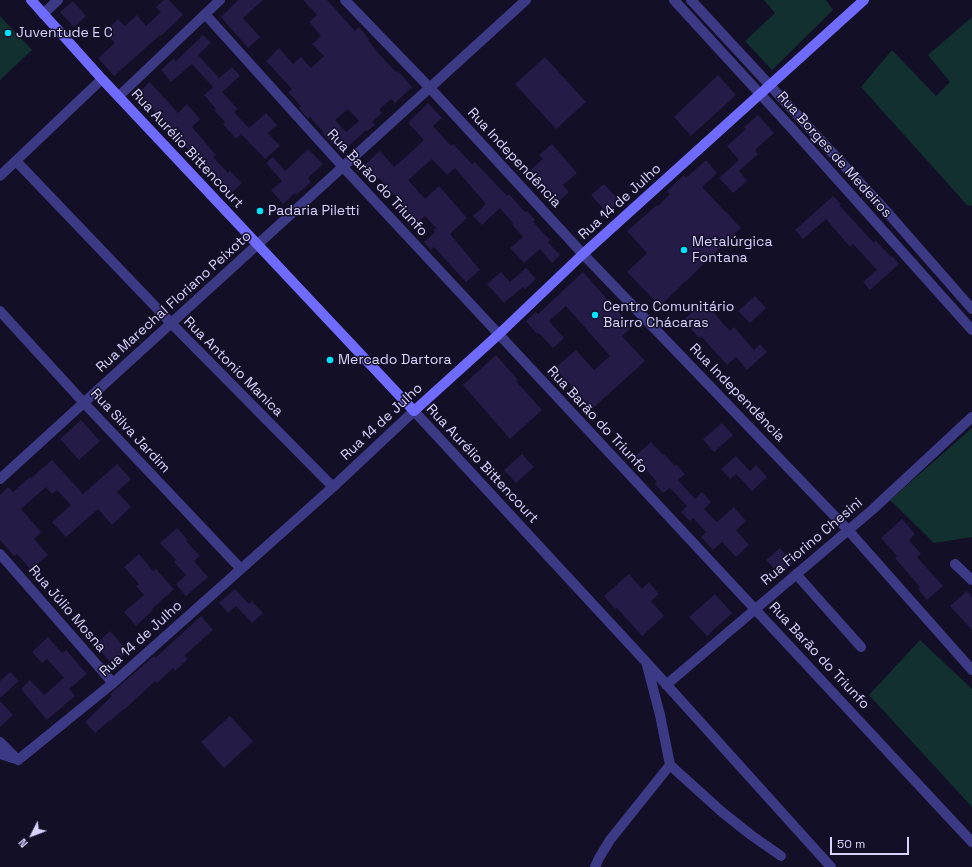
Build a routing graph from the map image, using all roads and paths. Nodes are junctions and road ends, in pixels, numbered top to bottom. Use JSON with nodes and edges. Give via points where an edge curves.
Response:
{"nodes":[{"id":1,"x":30,"y":0,"type":"edge"},
{"id":2,"x":58,"y":0,"type":"edge"},
{"id":3,"x":220,"y":0,"type":"edge"},
{"id":4,"x":346,"y":0,"type":"edge"},
{"id":5,"x":526,"y":0,"type":"edge"},
{"id":6,"x":674,"y":0,"type":"edge"},
{"id":7,"x":691,"y":0,"type":"edge"},
{"id":8,"x":864,"y":0,"type":"edge"},
{"id":9,"x":43,"y":14,"type":"junction"},
{"id":10,"x":205,"y":14,"type":"junction"},
{"id":11,"x":102,"y":79,"type":"junction"},
{"id":12,"x":770,"y":86,"type":"junction"},
{"id":13,"x":430,"y":88,"type":"junction"},
{"id":14,"x":761,"y":94,"type":"junction"},
{"id":15,"x":119,"y":96,"type":"junction"},
{"id":16,"x":16,"y":161,"type":"junction"},
{"id":17,"x":342,"y":167,"type":"junction"},
{"id":18,"x":0,"y":176,"type":"edge"},
{"id":19,"x":887,"y":212,"type":"junction"},
{"id":20,"x":876,"y":222,"type":"junction"},
{"id":21,"x":258,"y":245,"type":"junction"},
{"id":22,"x":583,"y":254,"type":"junction"},
{"id":23,"x":972,"y":309,"type":"edge"},
{"id":24,"x":0,"y":311,"type":"edge"},
{"id":25,"x":171,"y":323,"type":"junction"},
{"id":26,"x":972,"y":330,"type":"edge"},
{"id":27,"x":498,"y":335,"type":"junction"},
{"id":28,"x":84,"y":403,"type":"junction"},
{"id":29,"x":414,"y":411,"type":"junction"},
{"id":30,"x":972,"y":417,"type":"edge"},
{"id":31,"x":0,"y":479,"type":"edge"},
{"id":32,"x":333,"y":488,"type":"junction"},
{"id":33,"x":848,"y":530,"type":"junction"},
{"id":34,"x":0,"y":554,"type":"edge"},
{"id":35,"x":955,"y":564,"type":"dead end"},
{"id":36,"x":241,"y":569,"type":"junction"},
{"id":37,"x":796,"y":574,"type":"junction"},
{"id":38,"x":972,"y":580,"type":"edge"},
{"id":39,"x":755,"y":608,"type":"junction"},
{"id":40,"x":861,"y":647,"type":"dead end"},
{"id":41,"x":647,"y":663,"type":"junction"},
{"id":42,"x":972,"y":670,"type":"edge"},
{"id":43,"x":113,"y":683,"type":"junction"},
{"id":44,"x":666,"y":686,"type":"junction"},
{"id":45,"x":0,"y":742,"type":"edge"},
{"id":46,"x":0,"y":754,"type":"edge"},
{"id":47,"x":18,"y":760,"type":"junction"},
{"id":48,"x":670,"y":765,"type":"junction"},
{"id":49,"x":972,"y":842,"type":"edge"},
{"id":50,"x":781,"y":856,"type":"dead end"},
{"id":51,"x":595,"y":867,"type":"edge"},
{"id":52,"x":831,"y":867,"type":"edge"}],
"edges":[{"from":1,"to":9,"type":"street","name":"Rua Aurélio Bittencourt"},
{"from":2,"to":9,"type":"street"},
{"from":3,"to":10,"type":"street"},
{"from":4,"to":13,"type":"street","name":"Rua Independência"},
{"from":5,"to":13,"type":"street","name":"Rua Marechal Floriano Peixoto"},
{"from":6,"to":14,"type":"street","name":"Rua Borges de Medeiros"},
{"from":7,"to":12,"type":"street","name":"Rua Borges de Medeiros"},
{"from":8,"to":12,"type":"street","name":"Rua 14 de Julho"},
{"from":9,"to":11,"type":"street","name":"Rua Aurélio Bittencourt"},
{"from":10,"to":15,"type":"street"},
{"from":10,"to":17,"type":"street","name":"Rua Barão do Triunfo"},
{"from":11,"to":15,"type":"street","name":"Rua Aurélio Bittencourt"},
{"from":11,"to":16,"type":"street"},
{"from":12,"to":14,"type":"street","name":"Rua 14 de Julho"},
{"from":12,"to":19,"type":"street","name":"Rua Borges de Medeiros"},
{"from":13,"to":17,"type":"street","name":"Rua Marechal Floriano Peixoto"},
{"from":13,"to":22,"type":"street","name":"Rua Independência"},
{"from":14,"to":20,"type":"street","name":"Rua Borges de Medeiros"},
{"from":14,"to":22,"type":"street","name":"Rua 14 de Julho"},
{"from":15,"to":21,"type":"street","name":"Rua Aurélio Bittencourt"},
{"from":16,"to":18,"type":"street"},
{"from":16,"to":25,"type":"street","name":"Rua Antonio Manica"},
{"from":17,"to":21,"type":"street","name":"Rua Marechal Floriano Peixoto"},
{"from":17,"to":27,"type":"street","name":"Rua Barão do Triunfo"},
{"from":19,"to":20,"type":"street"},
{"from":19,"to":23,"type":"street","name":"Rua Borges de Medeiros"},
{"from":20,"to":26,"type":"street","name":"Rua Borges de Medeiros"},
{"from":21,"to":25,"type":"street","name":"Rua Marechal Floriano Peixoto"},
{"from":21,"to":29,"type":"street","name":"Rua Aurélio Bittencourt"},
{"from":22,"to":27,"type":"street","name":"Rua 14 de Julho"},
{"from":22,"to":33,"type":"street","name":"Rua Independência"},
{"from":24,"to":28,"type":"street","name":"Rua Silva Jardim"},
{"from":25,"to":28,"type":"street","name":"Rua Marechal Floriano Peixoto"},
{"from":25,"to":32,"type":"street","name":"Rua Antonio Manica"},
{"from":27,"to":29,"type":"street","name":"Rua 14 de Julho"},
{"from":27,"to":39,"type":"street","name":"Rua Barão do Triunfo"},
{"from":28,"to":31,"type":"street","name":"Rua Marechal Floriano Peixoto"},
{"from":28,"to":36,"type":"street","name":"Rua Silva Jardim"},
{"from":29,"to":32,"type":"street","name":"Rua 14 de Julho"},
{"from":29,"to":41,"type":"street","name":"Rua Aurélio Bittencourt"},
{"from":30,"to":33,"type":"street","name":"Rua Fiorino Chesini"},
{"from":32,"to":36,"type":"street","name":"Rua 14 de Julho"},
{"from":33,"to":37,"type":"street","name":"Rua Fiorino Chesini"},
{"from":33,"to":42,"type":"street","name":"Rua Independência"},
{"from":34,"to":43,"type":"street","name":"Rua Júlio Mosna"},
{"from":35,"to":38,"type":"street"},
{"from":36,"to":43,"type":"street","name":"Rua 14 de Julho"},
{"from":37,"to":39,"type":"street","name":"Rua Fiorino Chesini"},
{"from":37,"to":40,"type":"street"},
{"from":39,"to":44,"type":"street","name":"Rua Fiorino Chesini"},
{"from":39,"to":49,"type":"street","name":"Rua Barão do Triunfo"},
{"from":41,"to":44,"type":"street","name":"Rua Aurélio Bittencourt"},
{"from":41,"to":48,"type":"street"},
{"from":43,"to":47,"type":"street","name":"Rua 14 de Julho"},
{"from":44,"to":52,"type":"street","name":"Rua Aurélio Bittencourt"},
{"from":45,"to":47,"type":"street"},
{"from":46,"to":47,"type":"street"},
{"from":48,"to":50,"type":"street","via":[[722,812]]},
{"from":48,"to":51,"type":"street","via":[[610,840]]}]}
